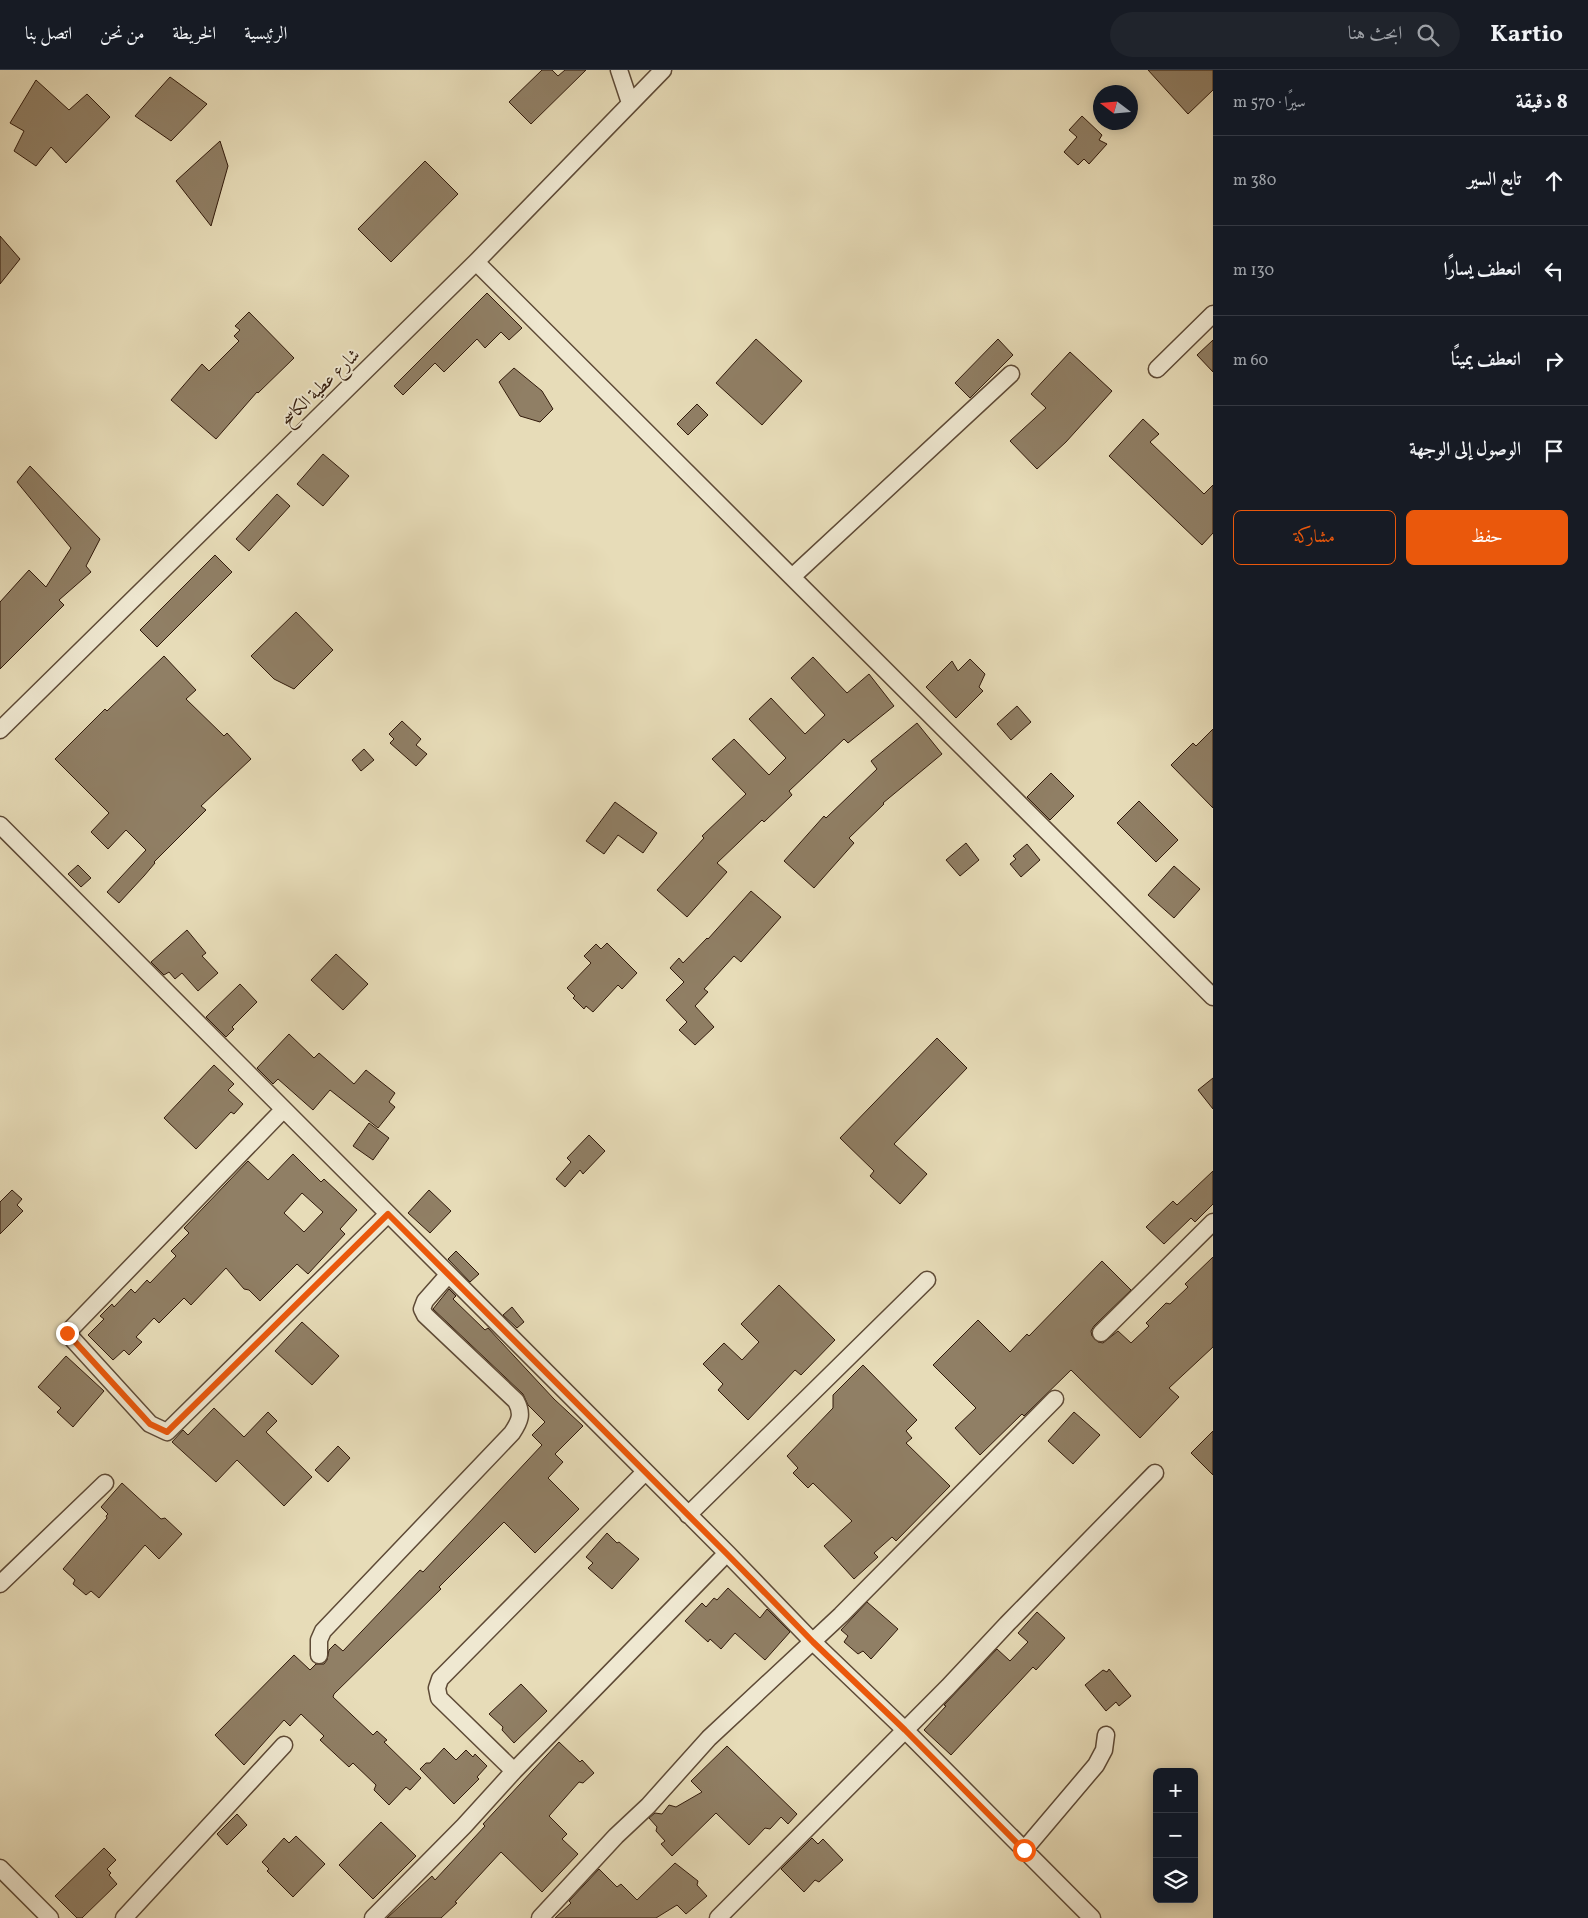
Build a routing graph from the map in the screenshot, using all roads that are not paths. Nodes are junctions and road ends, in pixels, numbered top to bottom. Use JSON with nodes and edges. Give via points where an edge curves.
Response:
{"nodes":[{"id":1,"x":619,"y":70,"type":"edge"},
{"id":2,"x":663,"y":70,"type":"edge"},
{"id":3,"x":630,"y":103,"type":"junction"},
{"id":4,"x":476,"y":262,"type":"junction"},
{"id":5,"x":1213,"y":314,"type":"edge"},
{"id":6,"x":1156,"y":369,"type":"dead end"},
{"id":7,"x":1011,"y":374,"type":"dead end"},
{"id":8,"x":792,"y":577,"type":"junction"},
{"id":9,"x":0,"y":730,"type":"edge"},
{"id":10,"x":0,"y":825,"type":"edge"},
{"id":11,"x":1213,"y":997,"type":"edge"},
{"id":12,"x":283,"y":1110,"type":"junction"},
{"id":13,"x":388,"y":1214,"type":"junction"},
{"id":14,"x":1213,"y":1222,"type":"edge"},
{"id":15,"x":448,"y":1275,"type":"junction"},
{"id":16,"x":927,"y":1280,"type":"dead end"},
{"id":17,"x":1101,"y":1333,"type":"dead end"},
{"id":18,"x":1055,"y":1399,"type":"dead end"},
{"id":19,"x":646,"y":1472,"type":"junction"},
{"id":20,"x":1155,"y":1473,"type":"dead end"},
{"id":21,"x":105,"y":1483,"type":"dead end"},
{"id":22,"x":688,"y":1515,"type":"junction"},
{"id":23,"x":726,"y":1553,"type":"junction"},
{"id":24,"x":0,"y":1584,"type":"edge"},
{"id":25,"x":813,"y":1642,"type":"junction"},
{"id":26,"x":319,"y":1655,"type":"dead end"},
{"id":27,"x":905,"y":1730,"type":"junction"},
{"id":28,"x":1106,"y":1735,"type":"dead end"},
{"id":29,"x":284,"y":1745,"type":"dead end"},
{"id":30,"x":514,"y":1771,"type":"junction"},
{"id":31,"x":1024,"y":1850,"type":"junction"},
{"id":32,"x":0,"y":1868,"type":"edge"},
{"id":33,"x":50,"y":1918,"type":"edge"},
{"id":34,"x":124,"y":1918,"type":"edge"},
{"id":35,"x":373,"y":1918,"type":"edge"},
{"id":36,"x":540,"y":1918,"type":"edge"},
{"id":37,"x":718,"y":1918,"type":"edge"},
{"id":38,"x":1092,"y":1918,"type":"edge"}],
"edges":[{"from":1,"to":3,"type":"street"},
{"from":2,"to":3,"type":"street","name":"شارع عطية الكاسح"},
{"from":3,"to":4,"type":"street","name":"شارع عطية الكاسح"},
{"from":4,"to":8,"type":"street"},
{"from":4,"to":9,"type":"street","name":"شارع عطية الكاسح"},
{"from":5,"to":6,"type":"street"},
{"from":7,"to":8,"type":"street"},
{"from":8,"to":11,"type":"street"},
{"from":10,"to":12,"type":"street"},
{"from":12,"to":13,"type":"street"},
{"from":12,"to":13,"type":"street","via":[[67,1333],[150,1424],[167,1432]]},
{"from":13,"to":15,"type":"street"},
{"from":14,"to":17,"type":"street"},
{"from":15,"to":19,"type":"street"},
{"from":15,"to":26,"type":"street","via":[[425,1301],[422,1309],[425,1315],[516,1401],[521,1418],[512,1433],[323,1631]]},
{"from":16,"to":22,"type":"street"},
{"from":18,"to":25,"type":"street"},
{"from":19,"to":22,"type":"street"},
{"from":19,"to":30,"type":"street","via":[[440,1678],[439,1698]]},
{"from":20,"to":27,"type":"street"},
{"from":21,"to":24,"type":"street"},
{"from":22,"to":23,"type":"street"},
{"from":23,"to":25,"type":"street"},
{"from":23,"to":30,"type":"street"},
{"from":25,"to":27,"type":"street"},
{"from":25,"to":36,"type":"street","via":[[710,1738]]},
{"from":27,"to":31,"type":"street"},
{"from":27,"to":37,"type":"street"},
{"from":28,"to":31,"type":"street","via":[[1104,1750],[1096,1765]]},
{"from":29,"to":34,"type":"street"},
{"from":30,"to":35,"type":"street"},
{"from":31,"to":38,"type":"street"},
{"from":32,"to":33,"type":"street"}]}
